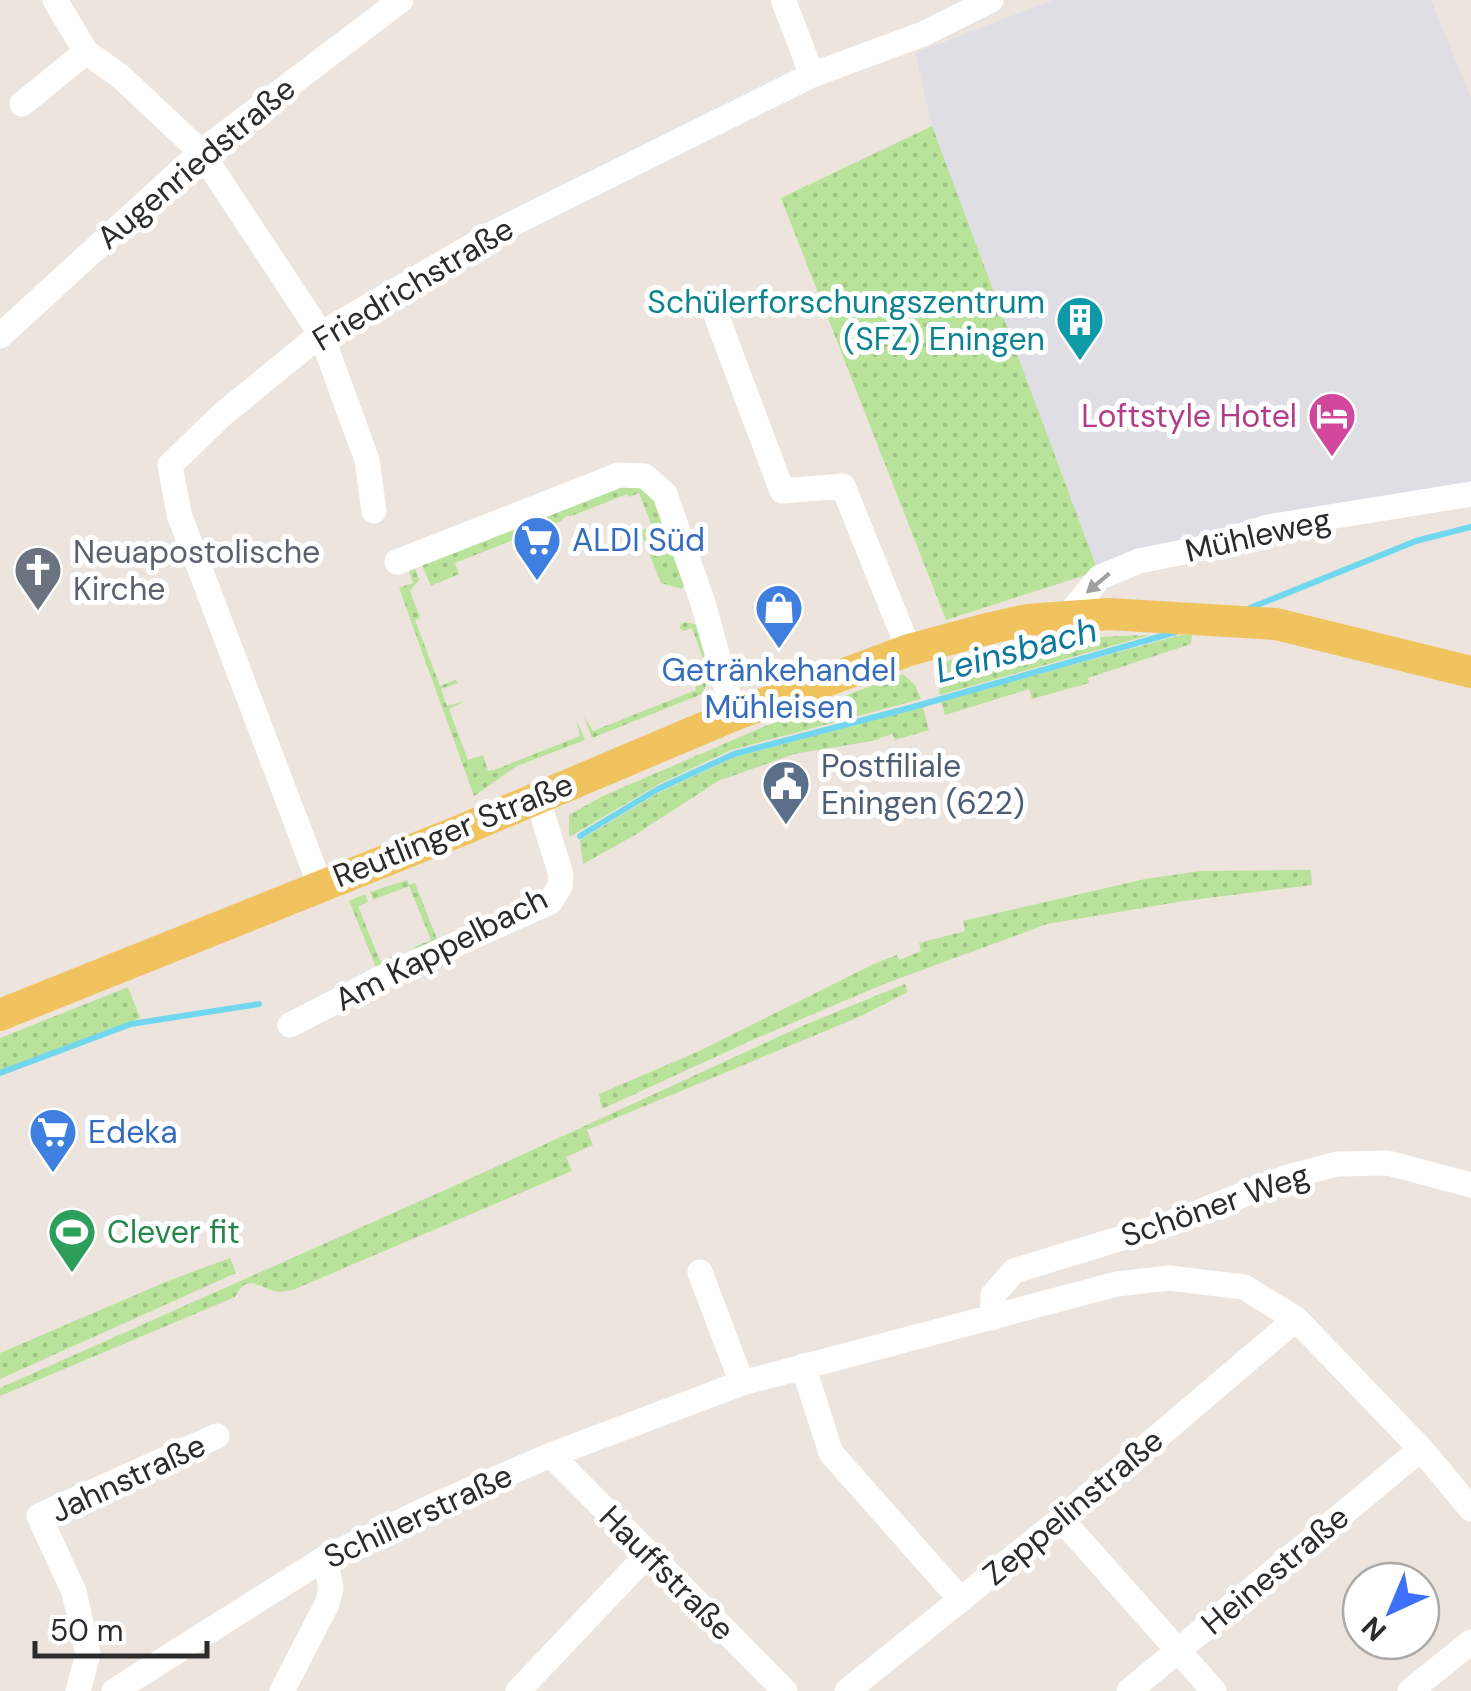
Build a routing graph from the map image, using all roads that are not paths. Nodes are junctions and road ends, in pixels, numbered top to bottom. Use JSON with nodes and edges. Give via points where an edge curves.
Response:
{"nodes":[{"id":1,"x":55,"y":0,"type":"edge"},
{"id":2,"x":400,"y":0,"type":"edge"},
{"id":3,"x":991,"y":0,"type":"edge"},
{"id":4,"x":784,"y":2,"type":"edge"},
{"id":5,"x":86,"y":52,"type":"junction"},
{"id":6,"x":812,"y":76,"type":"junction"},
{"id":7,"x":22,"y":104,"type":"dead end"},
{"id":8,"x":201,"y":152,"type":"junction"},
{"id":9,"x":716,"y":315,"type":"dead end"},
{"id":10,"x":320,"y":334,"type":"junction"},
{"id":11,"x":0,"y":336,"type":"edge"},
{"id":12,"x":1471,"y":494,"type":"edge"},
{"id":13,"x":374,"y":512,"type":"dead end"},
{"id":14,"x":396,"y":562,"type":"dead end"},
{"id":15,"x":1066,"y":616,"type":"junction"},
{"id":16,"x":908,"y":650,"type":"junction"},
{"id":17,"x":1471,"y":672,"type":"edge"},
{"id":18,"x":734,"y":715,"type":"junction"},
{"id":19,"x":537,"y":797,"type":"junction"},
{"id":20,"x":320,"y":884,"type":"junction"},
{"id":21,"x":0,"y":1015,"type":"edge"},
{"id":22,"x":290,"y":1025,"type":"dead end"},
{"id":23,"x":1471,"y":1185,"type":"edge"},
{"id":24,"x":700,"y":1272,"type":"dead end"},
{"id":25,"x":992,"y":1318,"type":"junction"},
{"id":26,"x":1296,"y":1318,"type":"junction"},
{"id":27,"x":803,"y":1366,"type":"junction"},
{"id":28,"x":742,"y":1383,"type":"junction"},
{"id":29,"x":217,"y":1436,"type":"dead end"},
{"id":30,"x":1421,"y":1449,"type":"junction"},
{"id":31,"x":551,"y":1454,"type":"junction"},
{"id":32,"x":1471,"y":1509,"type":"edge"},
{"id":33,"x":1061,"y":1519,"type":"junction"},
{"id":34,"x":648,"y":1554,"type":"junction"},
{"id":35,"x":325,"y":1558,"type":"junction"},
{"id":36,"x":961,"y":1600,"type":"junction"},
{"id":37,"x":1471,"y":1642,"type":"edge"},
{"id":38,"x":1178,"y":1650,"type":"junction"},
{"id":39,"x":1413,"y":1690,"type":"edge"},
{"id":40,"x":78,"y":1691,"type":"edge"},
{"id":41,"x":114,"y":1691,"type":"edge"},
{"id":42,"x":282,"y":1691,"type":"edge"},
{"id":43,"x":518,"y":1691,"type":"edge"},
{"id":44,"x":785,"y":1691,"type":"edge"},
{"id":45,"x":847,"y":1691,"type":"edge"},
{"id":46,"x":1128,"y":1691,"type":"edge"},
{"id":47,"x":1214,"y":1691,"type":"edge"}],
"edges":[{"from":1,"to":5,"type":"street"},
{"from":2,"to":8,"type":"street","name":"Augenriedstraße"},
{"from":3,"to":6,"type":"street","name":"Friedrichstraße"},
{"from":4,"to":6,"type":"street"},
{"from":5,"to":7,"type":"street"},
{"from":5,"to":8,"type":"street"},
{"from":6,"to":10,"type":"street","name":"Friedrichstraße","via":[[494,233]]},
{"from":8,"to":10,"type":"street"},
{"from":8,"to":11,"type":"street","name":"Augenriedstraße"},
{"from":9,"to":16,"type":"street","via":[[782,491],[844,486]]},
{"from":10,"to":13,"type":"street","via":[[367,460]]},
{"from":10,"to":20,"type":"street","name":"Friedrichstraße","via":[[170,466],[179,514]]},
{"from":12,"to":15,"type":"street","name":"Mühleweg","one_way":true,"via":[[1268,527],[1139,561],[1100,577]]},
{"from":14,"to":18,"type":"street","via":[[619,474],[645,476],[665,494]]},
{"from":15,"to":16,"type":"main road","name":"Reutlinger Straße"},
{"from":15,"to":17,"type":"main road","name":"Reutlinger Straße","via":[[1276,624]]},
{"from":16,"to":18,"type":"main road","name":"Reutlinger Straße"},
{"from":18,"to":19,"type":"main road","name":"Reutlinger Straße"},
{"from":19,"to":20,"type":"main road","name":"Reutlinger Straße"},
{"from":19,"to":22,"type":"street","name":"Am Kappelbach","via":[[561,876],[550,902]]},
{"from":20,"to":21,"type":"main road","name":"Reutlinger Straße"},
{"from":23,"to":25,"type":"street","name":"Schöner Weg","via":[[1375,1161],[1288,1177],[1173,1222],[1014,1271],[992,1295]]},
{"from":24,"to":28,"type":"street"},
{"from":25,"to":26,"type":"street","name":"Schillerstraße","via":[[1117,1284],[1169,1278],[1244,1287]]},
{"from":25,"to":27,"type":"street","name":"Schillerstraße"},
{"from":26,"to":30,"type":"street","name":"Schillerstraße"},
{"from":26,"to":33,"type":"street","name":"Zeppelinstraße"},
{"from":27,"to":28,"type":"street","name":"Schillerstraße"},
{"from":27,"to":36,"type":"street","via":[[830,1452]]},
{"from":28,"to":31,"type":"street","name":"Schillerstraße"},
{"from":29,"to":40,"type":"street","name":"Jahnstraße","via":[[39,1516],[74,1592],[88,1654]]},
{"from":30,"to":32,"type":"street","name":"Schillerstraße"},
{"from":30,"to":38,"type":"street","name":"Heinestraße"},
{"from":31,"to":34,"type":"street","name":"Hauffstraße"},
{"from":31,"to":35,"type":"street","name":"Schillerstraße"},
{"from":33,"to":36,"type":"street","name":"Zeppelinstraße"},
{"from":33,"to":38,"type":"street"},
{"from":34,"to":43,"type":"street"},
{"from":34,"to":44,"type":"street","name":"Hauffstraße"},
{"from":35,"to":41,"type":"street","name":"Schillerstraße"},
{"from":35,"to":42,"type":"street","via":[[327,1604]]},
{"from":36,"to":45,"type":"street","name":"Zeppelinstraße"},
{"from":37,"to":39,"type":"street"},
{"from":38,"to":46,"type":"street","name":"Heinestraße"},
{"from":38,"to":47,"type":"street"}]}
